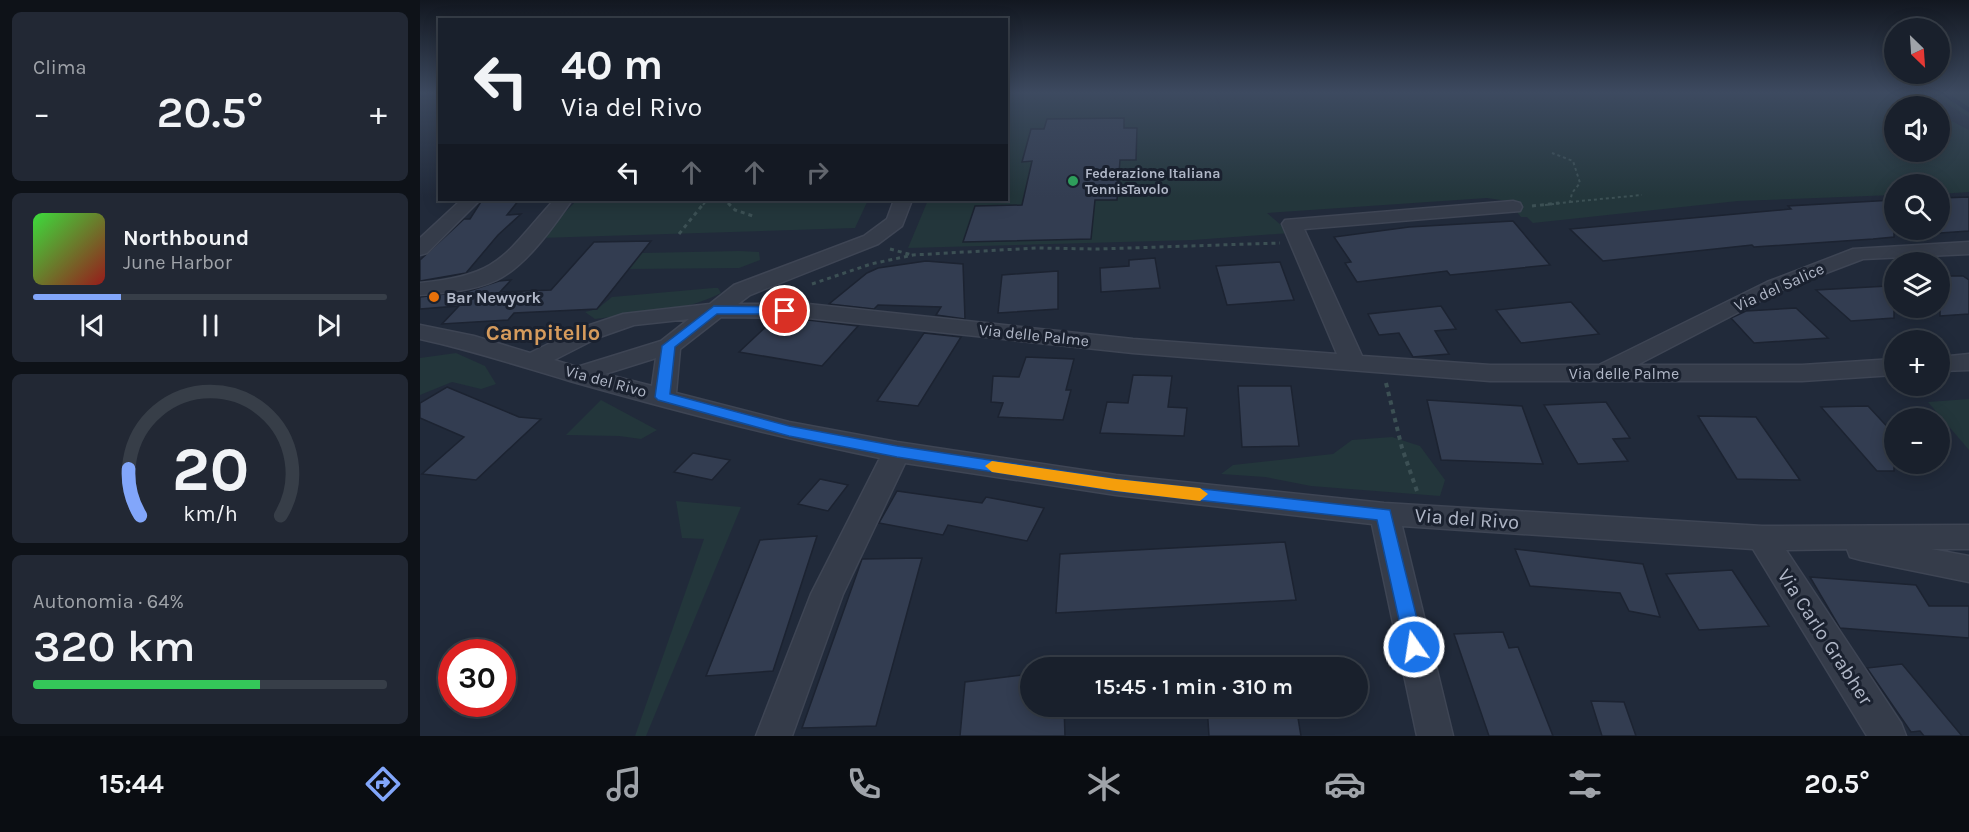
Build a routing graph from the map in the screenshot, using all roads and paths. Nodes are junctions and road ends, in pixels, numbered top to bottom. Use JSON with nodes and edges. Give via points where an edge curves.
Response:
{"nodes":[{"id":1,"x":1552,"y":153,"type":"dead end"},
{"id":2,"x":1642,"y":195,"type":"dead end"},
{"id":3,"x":470,"y":201,"type":"edge"},
{"id":4,"x":562,"y":201,"type":"edge"},
{"id":5,"x":706,"y":201,"type":"edge"},
{"id":6,"x":726,"y":201,"type":"edge"},
{"id":7,"x":903,"y":201,"type":"edge"},
{"id":8,"x":1570,"y":202,"type":"junction"},
{"id":9,"x":1513,"y":207,"type":"joint"},
{"id":10,"x":753,"y":216,"type":"dead end"},
{"id":11,"x":679,"y":234,"type":"dead end"},
{"id":12,"x":1301,"y":243,"type":"junction"},
{"id":13,"x":1969,"y":248,"type":"edge"},
{"id":14,"x":420,"y":249,"type":"edge"},
{"id":15,"x":807,"y":285,"type":"dead end"},
{"id":16,"x":420,"y":289,"type":"edge"},
{"id":17,"x":714,"y":310,"type":"junction"},
{"id":18,"x":420,"y":332,"type":"edge"},
{"id":19,"x":669,"y":346,"type":"junction"},
{"id":20,"x":534,"y":360,"type":"junction"},
{"id":21,"x":1969,"y":362,"type":"edge"},
{"id":22,"x":1353,"y":363,"type":"junction"},
{"id":23,"x":1950,"y":363,"type":"edge"},
{"id":24,"x":1382,"y":365,"type":"junction"},
{"id":25,"x":1884,"y":368,"type":"edge"},
{"id":26,"x":1603,"y":373,"type":"junction"},
{"id":27,"x":577,"y":375,"type":"junction"},
{"id":28,"x":663,"y":397,"type":"junction"},
{"id":29,"x":897,"y":452,"type":"junction"},
{"id":30,"x":1419,"y":497,"type":"dead end"},
{"id":31,"x":1384,"y":514,"type":"junction"},
{"id":32,"x":1969,"y":537,"type":"edge"},
{"id":33,"x":1762,"y":538,"type":"junction"},
{"id":34,"x":1812,"y":538,"type":"junction"},
{"id":35,"x":1969,"y":569,"type":"edge"},
{"id":36,"x":774,"y":736,"type":"edge"},
{"id":37,"x":1435,"y":736,"type":"edge"},
{"id":38,"x":1888,"y":736,"type":"edge"}],
"edges":[{"from":1,"to":8,"type":"path","via":[[1573,161],[1580,183]]},
{"from":2,"to":8,"type":"path"},
{"from":3,"to":14,"type":"street"},
{"from":4,"to":16,"type":"street","via":[[508,264],[459,285]]},
{"from":5,"to":11,"type":"path"},
{"from":6,"to":10,"type":"path","via":[[735,210]]},
{"from":7,"to":17,"type":"street","via":[[895,222],[871,240],[742,290]]},
{"from":8,"to":9,"type":"path"},
{"from":9,"to":12,"type":"street","via":[[1293,224]]},
{"from":12,"to":15,"type":"path","via":[[1036,248],[913,255]]},
{"from":12,"to":22,"type":"street"},
{"from":13,"to":26,"type":"street","name":"Via del Salice","via":[[1860,253],[1774,285]]},
{"from":17,"to":19,"type":"street"},
{"from":17,"to":20,"type":"street","name":"Via delle Palme","via":[[631,319],[589,333]]},
{"from":17,"to":22,"type":"street","name":"Via delle Palme","via":[[808,311],[1133,346]]},
{"from":18,"to":20,"type":"street","name":"Via del Rivo"},
{"from":19,"to":27,"type":"street"},
{"from":19,"to":28,"type":"street"},
{"from":20,"to":27,"type":"street","name":"Via del Rivo"},
{"from":21,"to":23,"type":"street"},
{"from":22,"to":24,"type":"street","name":"Via delle Palme"},
{"from":24,"to":26,"type":"street","name":"Via delle Palme","via":[[1490,373]]},
{"from":24,"to":30,"type":"path","via":[[1402,448]]},
{"from":25,"to":26,"type":"street","name":"Via delle Palme","via":[[1802,373]]},
{"from":27,"to":28,"type":"street","name":"Via del Rivo"},
{"from":28,"to":29,"type":"street","name":"Via del Rivo","via":[[789,431]]},
{"from":29,"to":31,"type":"street","name":"Via del Rivo","via":[[1116,485]]},
{"from":29,"to":36,"type":"street","via":[[827,594]]},
{"from":31,"to":33,"type":"street","name":"Via del Rivo"},
{"from":31,"to":37,"type":"street"},
{"from":32,"to":34,"type":"street","name":"Via del Rivo"},
{"from":33,"to":34,"type":"street","name":"Via del Rivo"},
{"from":33,"to":38,"type":"street","name":"Via Carlo Grabher"},
{"from":34,"to":35,"type":"street"}]}
